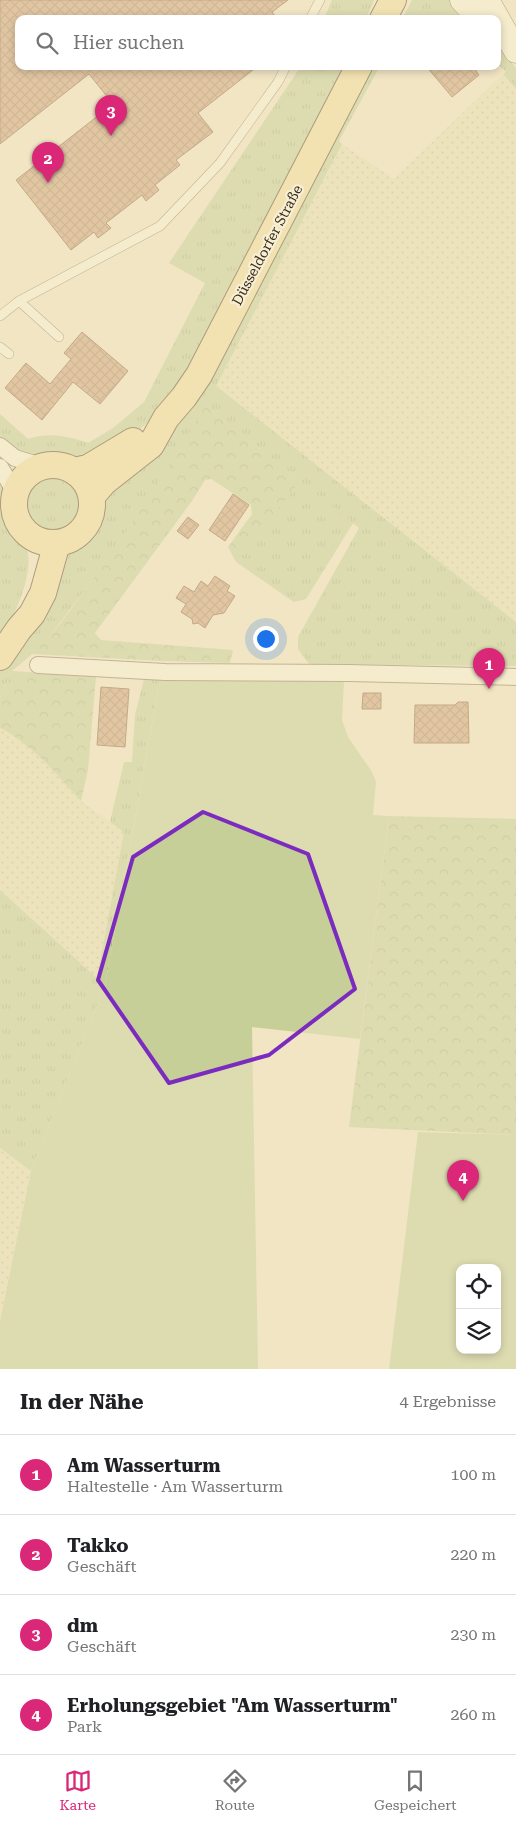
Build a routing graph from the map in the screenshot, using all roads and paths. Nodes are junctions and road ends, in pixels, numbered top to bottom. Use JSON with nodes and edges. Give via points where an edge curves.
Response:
{"nodes":[{"id":1,"x":320,"y":0,"type":"edge"},
{"id":2,"x":393,"y":0,"type":"edge"},
{"id":3,"x":462,"y":0,"type":"edge"},
{"id":4,"x":488,"y":0,"type":"edge"},
{"id":5,"x":312,"y":15,"type":"edge"},
{"id":6,"x":385,"y":15,"type":"edge"},
{"id":7,"x":476,"y":15,"type":"edge"},
{"id":8,"x":496,"y":15,"type":"edge"},
{"id":9,"x":501,"y":23,"type":"edge"},
{"id":10,"x":501,"y":41,"type":"edge"},
{"id":11,"x":516,"y":50,"type":"edge"},
{"id":12,"x":516,"y":57,"type":"edge"},
{"id":13,"x":284,"y":70,"type":"edge"},
{"id":14,"x":357,"y":70,"type":"edge"},
{"id":15,"x":18,"y":301,"type":"junction"},
{"id":16,"x":0,"y":316,"type":"edge"},
{"id":17,"x":59,"y":337,"type":"dead end"},
{"id":18,"x":0,"y":347,"type":"edge"},
{"id":19,"x":9,"y":354,"type":"dead end"},
{"id":20,"x":166,"y":418,"type":"junction"},
{"id":21,"x":0,"y":446,"type":"edge"},
{"id":22,"x":41,"y":466,"type":"junction"},
{"id":23,"x":0,"y":467,"type":"edge"},
{"id":24,"x":74,"y":470,"type":"junction"},
{"id":25,"x":15,"y":492,"type":"junction"},
{"id":26,"x":92,"y":496,"type":"junction"},
{"id":27,"x":29,"y":535,"type":"junction"},
{"id":28,"x":57,"y":543,"type":"junction"},
{"id":29,"x":19,"y":629,"type":"junction"},
{"id":30,"x":0,"y":658,"type":"edge"},
{"id":31,"x":38,"y":666,"type":"dead end"},
{"id":32,"x":516,"y":677,"type":"edge"}],
"edges":[{"from":1,"to":5,"type":"lane"},
{"from":2,"to":6,"type":"main road"},
{"from":3,"to":7,"type":"street"},
{"from":4,"to":8,"type":"street"},
{"from":9,"to":11,"type":"street"},
{"from":10,"to":12,"type":"street"},
{"from":13,"to":15,"type":"lane","via":[[220,163],[160,226]]},
{"from":14,"to":20,"type":"main road","name":"Düsseldorfer Straße","via":[[199,375]]},
{"from":15,"to":16,"type":"lane"},
{"from":15,"to":17,"type":"lane"},
{"from":18,"to":19,"type":"lane"},
{"from":20,"to":24,"type":"main road","name":"Düsseldorfer Straße","via":[[88,468]]},
{"from":20,"to":26,"type":"main road","name":"Düsseldorfer Straße","via":[[151,445],[104,482]]},
{"from":21,"to":22,"type":"street","via":[[15,458]]},
{"from":22,"to":24,"type":"main road","via":[[58,465]]},
{"from":22,"to":25,"type":"main road","via":[[30,471]]},
{"from":23,"to":25,"type":"street"},
{"from":24,"to":26,"type":"main road"},
{"from":25,"to":27,"type":"main road","via":[[15,516]]},
{"from":26,"to":28,"type":"main road","via":[[88,522],[75,536]]},
{"from":27,"to":28,"type":"main road","via":[[47,543]]},
{"from":27,"to":29,"type":"main road","via":[[35,559]]},
{"from":28,"to":29,"type":"main road","via":[[43,593]]},
{"from":29,"to":30,"type":"main road"},
{"from":31,"to":32,"type":"street","via":[[165,672]]}]}
